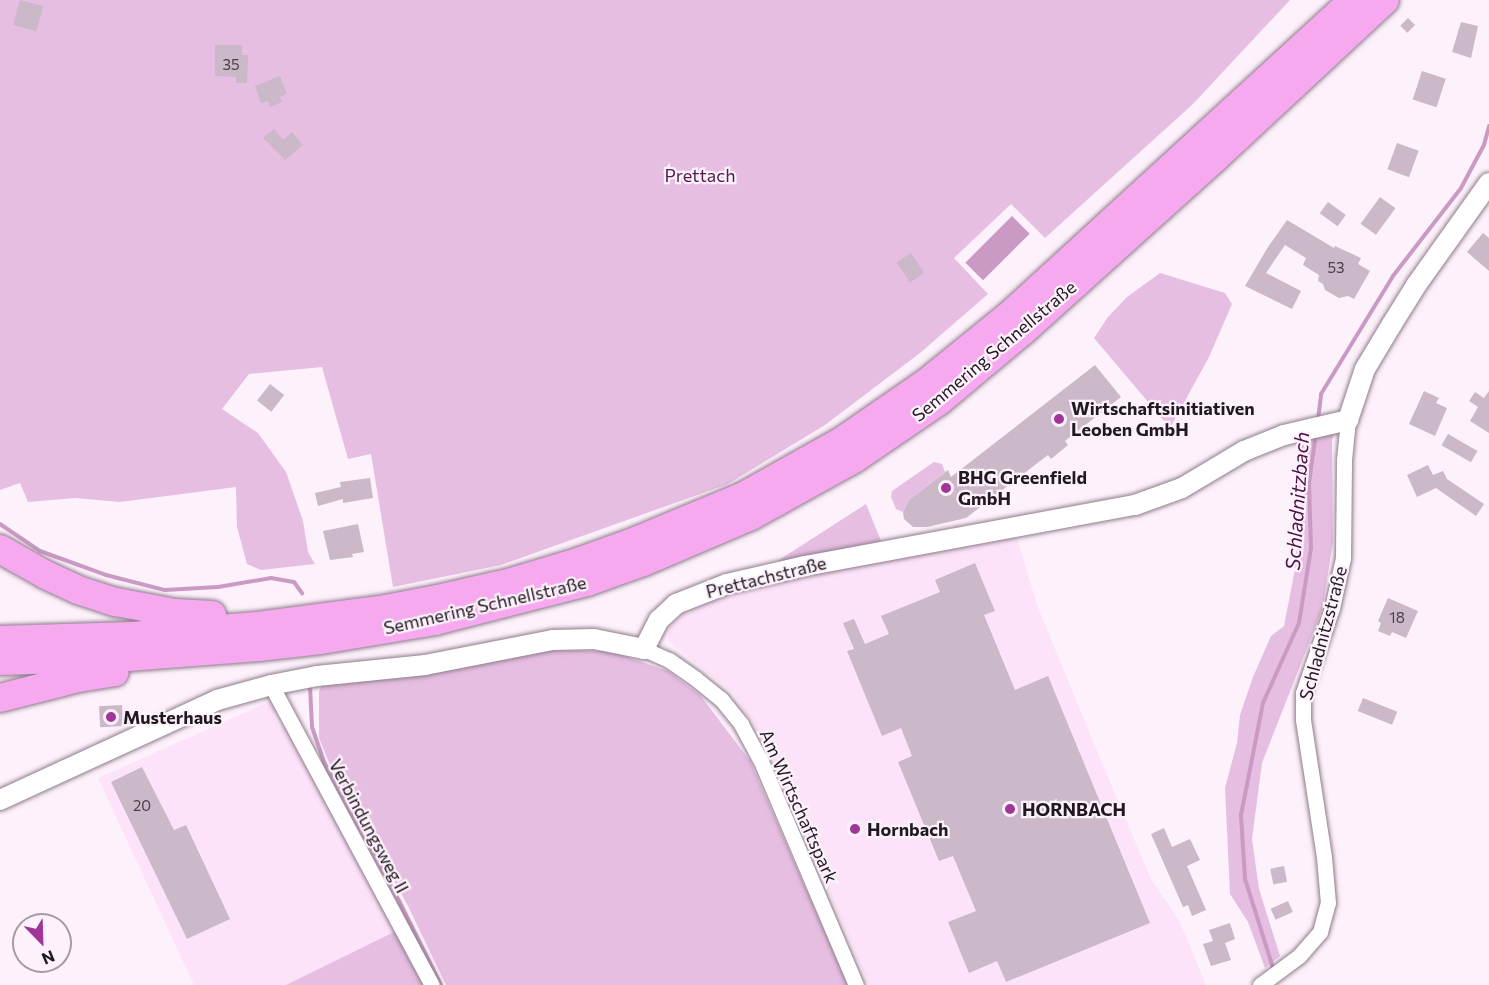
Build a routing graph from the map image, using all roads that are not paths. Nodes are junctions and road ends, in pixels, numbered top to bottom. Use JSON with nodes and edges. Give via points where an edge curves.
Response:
{"nodes":[{"id":1,"x":1354,"y":0,"type":"edge"},
{"id":2,"x":1385,"y":0,"type":"edge"},
{"id":3,"x":1489,"y":183,"type":"edge"},
{"id":4,"x":1341,"y":421,"type":"junction"},
{"id":5,"x":0,"y":549,"type":"edge"},
{"id":6,"x":640,"y":552,"type":"junction"},
{"id":7,"x":584,"y":572,"type":"junction"},
{"id":8,"x":258,"y":626,"type":"junction"},
{"id":9,"x":0,"y":640,"type":"edge"},
{"id":10,"x":644,"y":649,"type":"junction"},
{"id":11,"x":189,"y":653,"type":"junction"},
{"id":12,"x":0,"y":661,"type":"edge"},
{"id":13,"x":271,"y":685,"type":"junction"},
{"id":14,"x":0,"y":698,"type":"edge"},
{"id":15,"x":0,"y":800,"type":"edge"},
{"id":16,"x":1264,"y":982,"type":"edge"},
{"id":17,"x":432,"y":985,"type":"edge"},
{"id":18,"x":856,"y":985,"type":"edge"}],
"edges":[{"from":1,"to":6,"type":"highway","name":"Semmering Schnellstraße","via":[[1012,313],[926,383],[842,441]]},
{"from":2,"to":6,"type":"highway","name":"Semmering Schnellstraße","via":[[1162,206],[939,401],[854,459],[752,516]]},
{"from":3,"to":4,"type":"street","name":"Schladnitzstraße","via":[[1392,324]]},
{"from":4,"to":10,"type":"street","name":"Prettachstraße","via":[[1301,430],[1244,451],[1182,488],[1135,505],[727,584],[676,604],[659,620]]},
{"from":4,"to":16,"type":"street","name":"Schladnitzstraße","via":[[1343,558],[1332,608],[1303,693],[1303,720],[1328,903],[1320,932],[1299,956]]},
{"from":5,"to":8,"type":"highway","via":[[78,590],[116,602],[219,616]]},
{"from":6,"to":7,"type":"highway","name":"Semmering Schnellstraße"},
{"from":7,"to":8,"type":"highway","name":"Semmering Schnellstraße","via":[[512,582],[380,610]]},
{"from":7,"to":11,"type":"highway","name":"Semmering Schnellstraße","via":[[435,621],[321,640]]},
{"from":8,"to":9,"type":"highway","name":"Semmering Schnellstraße","via":[[131,636]]},
{"from":10,"to":13,"type":"street","via":[[594,639],[553,640],[425,665],[317,676]]},
{"from":10,"to":18,"type":"street","name":"Am Wirtschaftspark","via":[[696,679],[721,699],[741,724],[760,759]]},
{"from":11,"to":12,"type":"highway","name":"Semmering Schnellstraße"},
{"from":11,"to":14,"type":"highway","via":[[137,669],[78,678]]},
{"from":13,"to":15,"type":"street","via":[[217,700]]},
{"from":13,"to":17,"type":"street","name":"Verbindungsweg II"}]}
